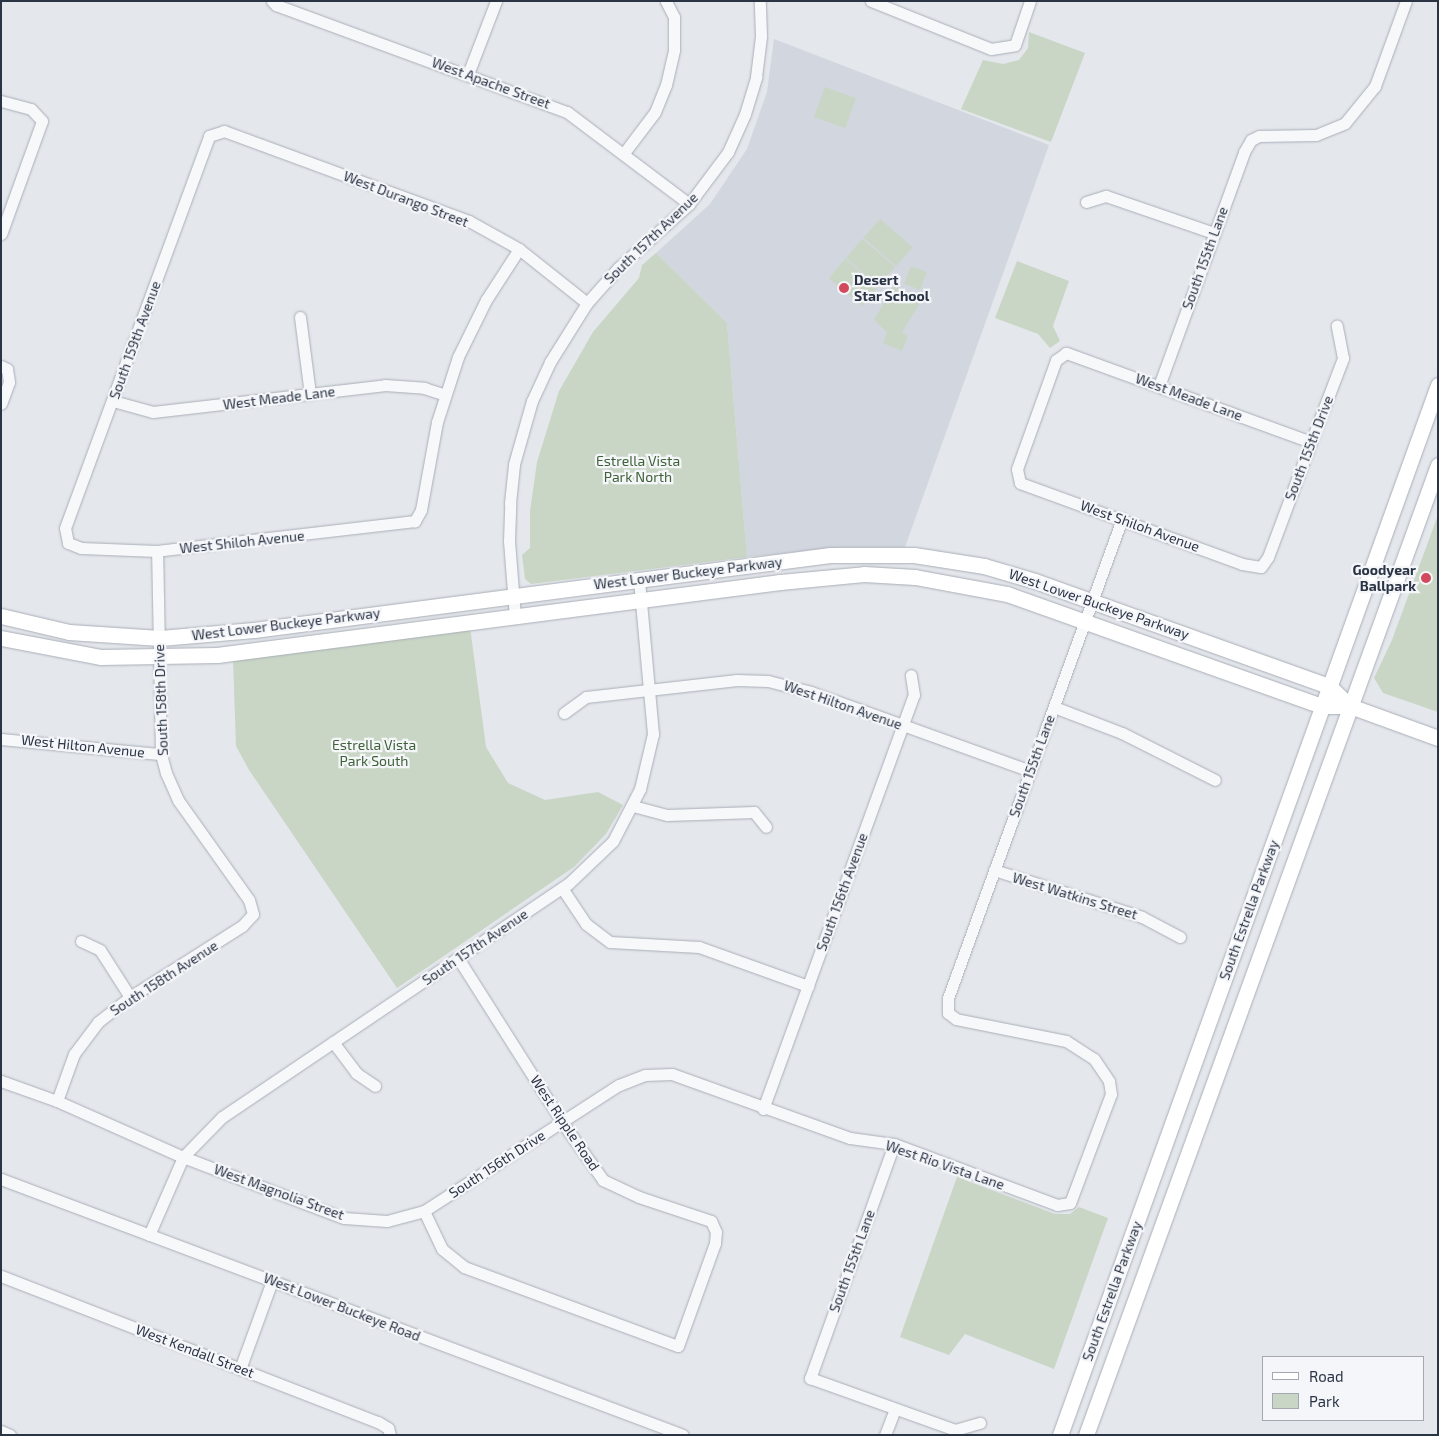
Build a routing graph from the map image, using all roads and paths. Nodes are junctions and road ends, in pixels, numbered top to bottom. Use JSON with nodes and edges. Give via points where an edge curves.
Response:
{"nodes":[{"id":1,"x":272,"y":1,"type":"edge"},
{"id":2,"x":496,"y":1,"type":"edge"},
{"id":3,"x":666,"y":1,"type":"edge"},
{"id":4,"x":760,"y":1,"type":"edge"},
{"id":5,"x":870,"y":1,"type":"edge"},
{"id":6,"x":1030,"y":1,"type":"edge"},
{"id":7,"x":1406,"y":1,"type":"edge"},
{"id":8,"x":468,"y":74,"type":"junction"},
{"id":9,"x":1,"y":101,"type":"edge"},
{"id":10,"x":209,"y":136,"type":"joint"},
{"id":11,"x":624,"y":153,"type":"junction"},
{"id":12,"x":1086,"y":202,"type":"dead end"},
{"id":13,"x":689,"y":204,"type":"junction"},
{"id":14,"x":1214,"y":233,"type":"junction"},
{"id":15,"x":1,"y":234,"type":"edge"},
{"id":16,"x":519,"y":249,"type":"junction"},
{"id":17,"x":587,"y":303,"type":"junction"},
{"id":18,"x":300,"y":317,"type":"dead end"},
{"id":19,"x":1337,"y":326,"type":"dead end"},
{"id":20,"x":4,"y":368,"type":"edge"},
{"id":21,"x":1438,"y":385,"type":"edge"},
{"id":22,"x":1159,"y":386,"type":"junction"},
{"id":23,"x":310,"y":394,"type":"junction"},
{"id":24,"x":445,"y":394,"type":"junction"},
{"id":25,"x":113,"y":401,"type":"junction"},
{"id":26,"x":1,"y":404,"type":"edge"},
{"id":27,"x":1311,"y":442,"type":"junction"},
{"id":28,"x":1438,"y":465,"type":"edge"},
{"id":29,"x":1020,"y":483,"type":"joint"},
{"id":30,"x":1122,"y":519,"type":"junction"},
{"id":31,"x":68,"y":543,"type":"joint"},
{"id":32,"x":157,"y":551,"type":"junction"},
{"id":33,"x":1261,"y":567,"type":"joint"},
{"id":34,"x":639,"y":580,"type":"junction"},
{"id":35,"x":513,"y":594,"type":"junction"},
{"id":36,"x":642,"y":600,"type":"junction"},
{"id":37,"x":1091,"y":601,"type":"junction"},
{"id":38,"x":1,"y":616,"type":"edge"},
{"id":39,"x":515,"y":617,"type":"junction"},
{"id":40,"x":1085,"y":621,"type":"junction"},
{"id":41,"x":1,"y":638,"type":"edge"},
{"id":42,"x":160,"y":638,"type":"junction"},
{"id":43,"x":161,"y":658,"type":"junction"},
{"id":44,"x":911,"y":675,"type":"dead end"},
{"id":45,"x":1330,"y":686,"type":"junction"},
{"id":46,"x":651,"y":691,"type":"junction"},
{"id":47,"x":1322,"y":706,"type":"junction"},
{"id":48,"x":1350,"y":706,"type":"junction"},
{"id":49,"x":1054,"y":707,"type":"junction"},
{"id":50,"x":564,"y":713,"type":"dead end"},
{"id":51,"x":904,"y":725,"type":"junction"},
{"id":52,"x":3,"y":738,"type":"edge"},
{"id":53,"x":1438,"y":738,"type":"edge"},
{"id":54,"x":161,"y":754,"type":"junction"},
{"id":55,"x":1030,"y":771,"type":"junction"},
{"id":56,"x":1215,"y":780,"type":"dead end"},
{"id":57,"x":633,"y":806,"type":"junction"},
{"id":58,"x":766,"y":827,"type":"dead end"},
{"id":59,"x":994,"y":870,"type":"junction"},
{"id":60,"x":562,"y":888,"type":"junction"},
{"id":61,"x":252,"y":914,"type":"joint"},
{"id":62,"x":1180,"y":937,"type":"dead end"},
{"id":63,"x":81,"y":941,"type":"dead end"},
{"id":64,"x":458,"y":958,"type":"junction"},
{"id":65,"x":808,"y":986,"type":"junction"},
{"id":66,"x":130,"y":997,"type":"junction"},
{"id":67,"x":333,"y":1042,"type":"junction"},
{"id":68,"x":1,"y":1081,"type":"edge"},
{"id":69,"x":376,"y":1086,"type":"dead end"},
{"id":70,"x":57,"y":1101,"type":"junction"},
{"id":71,"x":763,"y":1109,"type":"junction"},
{"id":72,"x":562,"y":1122,"type":"junction"},
{"id":73,"x":894,"y":1144,"type":"junction"},
{"id":74,"x":183,"y":1157,"type":"junction"},
{"id":75,"x":1,"y":1179,"type":"edge"},
{"id":76,"x":1070,"y":1203,"type":"joint"},
{"id":77,"x":424,"y":1211,"type":"junction"},
{"id":78,"x":149,"y":1235,"type":"junction"},
{"id":79,"x":1,"y":1276,"type":"edge"},
{"id":80,"x":272,"y":1281,"type":"junction"},
{"id":81,"x":240,"y":1368,"type":"junction"},
{"id":82,"x":894,"y":1411,"type":"junction"},
{"id":83,"x":980,"y":1423,"type":"dead end"},
{"id":84,"x":1,"y":1431,"type":"edge"},
{"id":85,"x":389,"y":1431,"type":"edge"},
{"id":86,"x":10,"y":1435,"type":"edge"},
{"id":87,"x":683,"y":1435,"type":"edge"},
{"id":88,"x":885,"y":1435,"type":"edge"},
{"id":89,"x":1060,"y":1435,"type":"edge"},
{"id":90,"x":1086,"y":1435,"type":"edge"}],
"edges":[{"from":1,"to":8,"type":"street","name":"West Apache Street"},
{"from":2,"to":8,"type":"street"},
{"from":3,"to":11,"type":"street","via":[[674,17],[674,50],[666,85],[655,112]]},
{"from":4,"to":13,"type":"street","name":"South 157th Avenue","via":[[760,52],[745,114],[721,163]]},
{"from":5,"to":6,"type":"street","via":[[991,49],[1015,45]]},
{"from":7,"to":14,"type":"street","name":"South 155th Lane","via":[[1375,86],[1345,123],[1316,135],[1259,136],[1251,140]]},
{"from":8,"to":11,"type":"street","name":"West Apache Street","via":[[567,112]]},
{"from":9,"to":15,"type":"street","via":[[31,108],[42,121]]},
{"from":10,"to":16,"type":"street","name":"West Durango Street","via":[[224,131],[469,221]]},
{"from":10,"to":25,"type":"street","name":"South 159th Avenue"},
{"from":11,"to":13,"type":"street","name":"West Apache Street"},
{"from":12,"to":14,"type":"street","via":[[1106,196]]},
{"from":13,"to":17,"type":"street","name":"South 157th Avenue","via":[[618,268]]},
{"from":14,"to":22,"type":"street","name":"South 155th Lane"},
{"from":16,"to":17,"type":"street","name":"West Durango Street"},
{"from":16,"to":24,"type":"street","via":[[471,326]]},
{"from":17,"to":35,"type":"street","name":"South 157th Avenue","via":[[550,362],[520,440],[510,503]]},
{"from":18,"to":23,"type":"street"},
{"from":19,"to":27,"type":"street","name":"South 155th Drive","via":[[1343,358]]},
{"from":20,"to":26,"type":"street","via":[[9,382]]},
{"from":21,"to":45,"type":"main road","name":"South Estrella Parkway"},
{"from":22,"to":27,"type":"street","name":"West Meade Lane"},
{"from":22,"to":29,"type":"street","name":"West Meade Lane","via":[[1066,353],[1056,360],[1017,469]]},
{"from":23,"to":24,"type":"street","name":"West Meade Lane","via":[[385,385],[424,388]]},
{"from":23,"to":25,"type":"street","name":"West Meade Lane","via":[[153,412]]},
{"from":24,"to":32,"type":"street","name":"West Shiloh Avenue","via":[[430,452],[421,510],[415,521]]},
{"from":25,"to":31,"type":"street","name":"South 159th Avenue","via":[[64,528]]},
{"from":27,"to":33,"type":"street","name":"South 155th Drive","via":[[1268,557]]},
{"from":28,"to":48,"type":"main road","name":"South Estrella Parkway"},
{"from":29,"to":30,"type":"street","name":"West Shiloh Avenue"},
{"from":30,"to":33,"type":"street","name":"West Shiloh Avenue","via":[[1242,564]]},
{"from":30,"to":37,"type":"street","name":"South 155th Lane"},
{"from":31,"to":32,"type":"street","name":"West Shiloh Avenue","via":[[81,548]]},
{"from":32,"to":42,"type":"street","name":"South 158th Drive"},
{"from":34,"to":35,"type":"main road","name":"West Lower Buckeye Parkway"},
{"from":34,"to":36,"type":"street","name":"South 157th Avenue"},
{"from":34,"to":37,"type":"main road","name":"West Lower Buckeye Parkway","via":[[830,556],[914,555],[1004,571]]},
{"from":35,"to":39,"type":"street","name":"South 157th Avenue"},
{"from":35,"to":42,"type":"main road","name":"West Lower Buckeye Parkway","via":[[254,630]]},
{"from":36,"to":39,"type":"main road","name":"West Lower Buckeye Parkway"},
{"from":36,"to":40,"type":"main road","name":"West Lower Buckeye Parkway","via":[[864,574],[915,577],[982,587]]},
{"from":36,"to":46,"type":"street","name":"South 157th Avenue"},
{"from":37,"to":40,"type":"street","name":"South 155th Lane"},
{"from":37,"to":45,"type":"main road","name":"West Lower Buckeye Parkway"},
{"from":38,"to":42,"type":"main road","name":"West Lower Buckeye Parkway","via":[[69,632]]},
{"from":39,"to":43,"type":"main road","name":"West Lower Buckeye Parkway","via":[[217,655]]},
{"from":40,"to":47,"type":"main road","name":"West Lower Buckeye Parkway"},
{"from":40,"to":49,"type":"street","name":"South 155th Lane"},
{"from":41,"to":43,"type":"main road","name":"West Lower Buckeye Parkway","via":[[101,657]]},
{"from":42,"to":43,"type":"street","name":"South 158th Drive"},
{"from":43,"to":54,"type":"street","name":"South 158th Drive"},
{"from":44,"to":51,"type":"street","name":"South 156th Avenue","via":[[914,695]]},
{"from":45,"to":47,"type":"main road","name":"South Estrella Parkway"},
{"from":45,"to":48,"type":"main road","name":"West Lower Buckeye Parkway"},
{"from":46,"to":50,"type":"street","name":"West Hilton Avenue","via":[[586,697]]},
{"from":46,"to":51,"type":"street","name":"West Hilton Avenue","via":[[737,680],[768,681],[811,692]]},
{"from":46,"to":57,"type":"street","name":"South 157th Avenue","via":[[650,751]]},
{"from":47,"to":48,"type":"main road","name":"West Lower Buckeye Parkway"},
{"from":47,"to":89,"type":"main road","name":"South Estrella Parkway"},
{"from":48,"to":53,"type":"main road","name":"West Lower Buckeye Parkway"},
{"from":48,"to":90,"type":"main road","name":"South Estrella Parkway"},
{"from":49,"to":55,"type":"street","name":"South 155th Lane"},
{"from":49,"to":56,"type":"street","via":[[1122,733]]},
{"from":51,"to":55,"type":"street","name":"West Hilton Avenue"},
{"from":51,"to":65,"type":"street","name":"South 156th Avenue"},
{"from":52,"to":54,"type":"street","name":"West Hilton Avenue"},
{"from":54,"to":61,"type":"street","name":"South 158th Drive","via":[[178,800],[249,900]]},
{"from":55,"to":59,"type":"street","name":"South 155th Lane"},
{"from":57,"to":58,"type":"street","via":[[667,815],[754,812]]},
{"from":57,"to":60,"type":"street","name":"South 157th Avenue","via":[[604,852]]},
{"from":59,"to":62,"type":"street","name":"West Watkins Street","via":[[1142,917]]},
{"from":59,"to":76,"type":"street","name":"South 155th Lane","via":[[948,998],[948,1013],[956,1019],[1066,1041],[1094,1059],[1109,1081],[1111,1094]]},
{"from":60,"to":64,"type":"street","name":"South 157th Avenue"},
{"from":60,"to":65,"type":"street","via":[[586,924],[610,942],[699,947]]},
{"from":61,"to":66,"type":"street","name":"South 158th Avenue","via":[[242,926]]},
{"from":63,"to":66,"type":"street","via":[[100,950]]},
{"from":64,"to":67,"type":"street","name":"South 157th Avenue"},
{"from":64,"to":72,"type":"street","name":"West Ripple Road"},
{"from":65,"to":71,"type":"street","name":"South 156th Avenue"},
{"from":66,"to":70,"type":"street","name":"South 158th Avenue","via":[[98,1022],[74,1054]]},
{"from":67,"to":69,"type":"street","via":[[356,1073]]},
{"from":67,"to":74,"type":"street","name":"South 157th Avenue","via":[[222,1117]]},
{"from":68,"to":70,"type":"street","name":"West Magnolia Street"},
{"from":70,"to":74,"type":"street","name":"West Magnolia Street"},
{"from":71,"to":72,"type":"street","name":"South 156th Drive","via":[[672,1074],[645,1075],[619,1085]]},
{"from":71,"to":73,"type":"street","name":"West Rio Vista Lane","via":[[850,1138]]},
{"from":72,"to":77,"type":"street","name":"South 156th Drive"},
{"from":72,"to":77,"type":"street","name":"West Ripple Road","via":[[603,1180],[639,1197],[711,1221],[716,1232],[678,1346],[464,1267],[442,1249]]},
{"from":73,"to":76,"type":"street","name":"West Rio Vista Lane","via":[[1057,1205]]},
{"from":73,"to":82,"type":"street","name":"South 155th Lane","via":[[810,1378]]},
{"from":74,"to":77,"type":"street","name":"West Magnolia Street","via":[[344,1218],[387,1221]]},
{"from":74,"to":78,"type":"street","name":"South 157th Avenue"},
{"from":75,"to":78,"type":"street","name":"West Lower Buckeye Road"},
{"from":78,"to":80,"type":"street","name":"West Lower Buckeye Road"},
{"from":79,"to":81,"type":"street","name":"West Kendall Street"},
{"from":80,"to":81,"type":"street"},
{"from":80,"to":87,"type":"street","name":"West Lower Buckeye Road"},
{"from":81,"to":85,"type":"street","name":"West Kendall Street"},
{"from":82,"to":83,"type":"street","via":[[955,1430]]},
{"from":82,"to":88,"type":"street"},
{"from":84,"to":86,"type":"street"}]}
